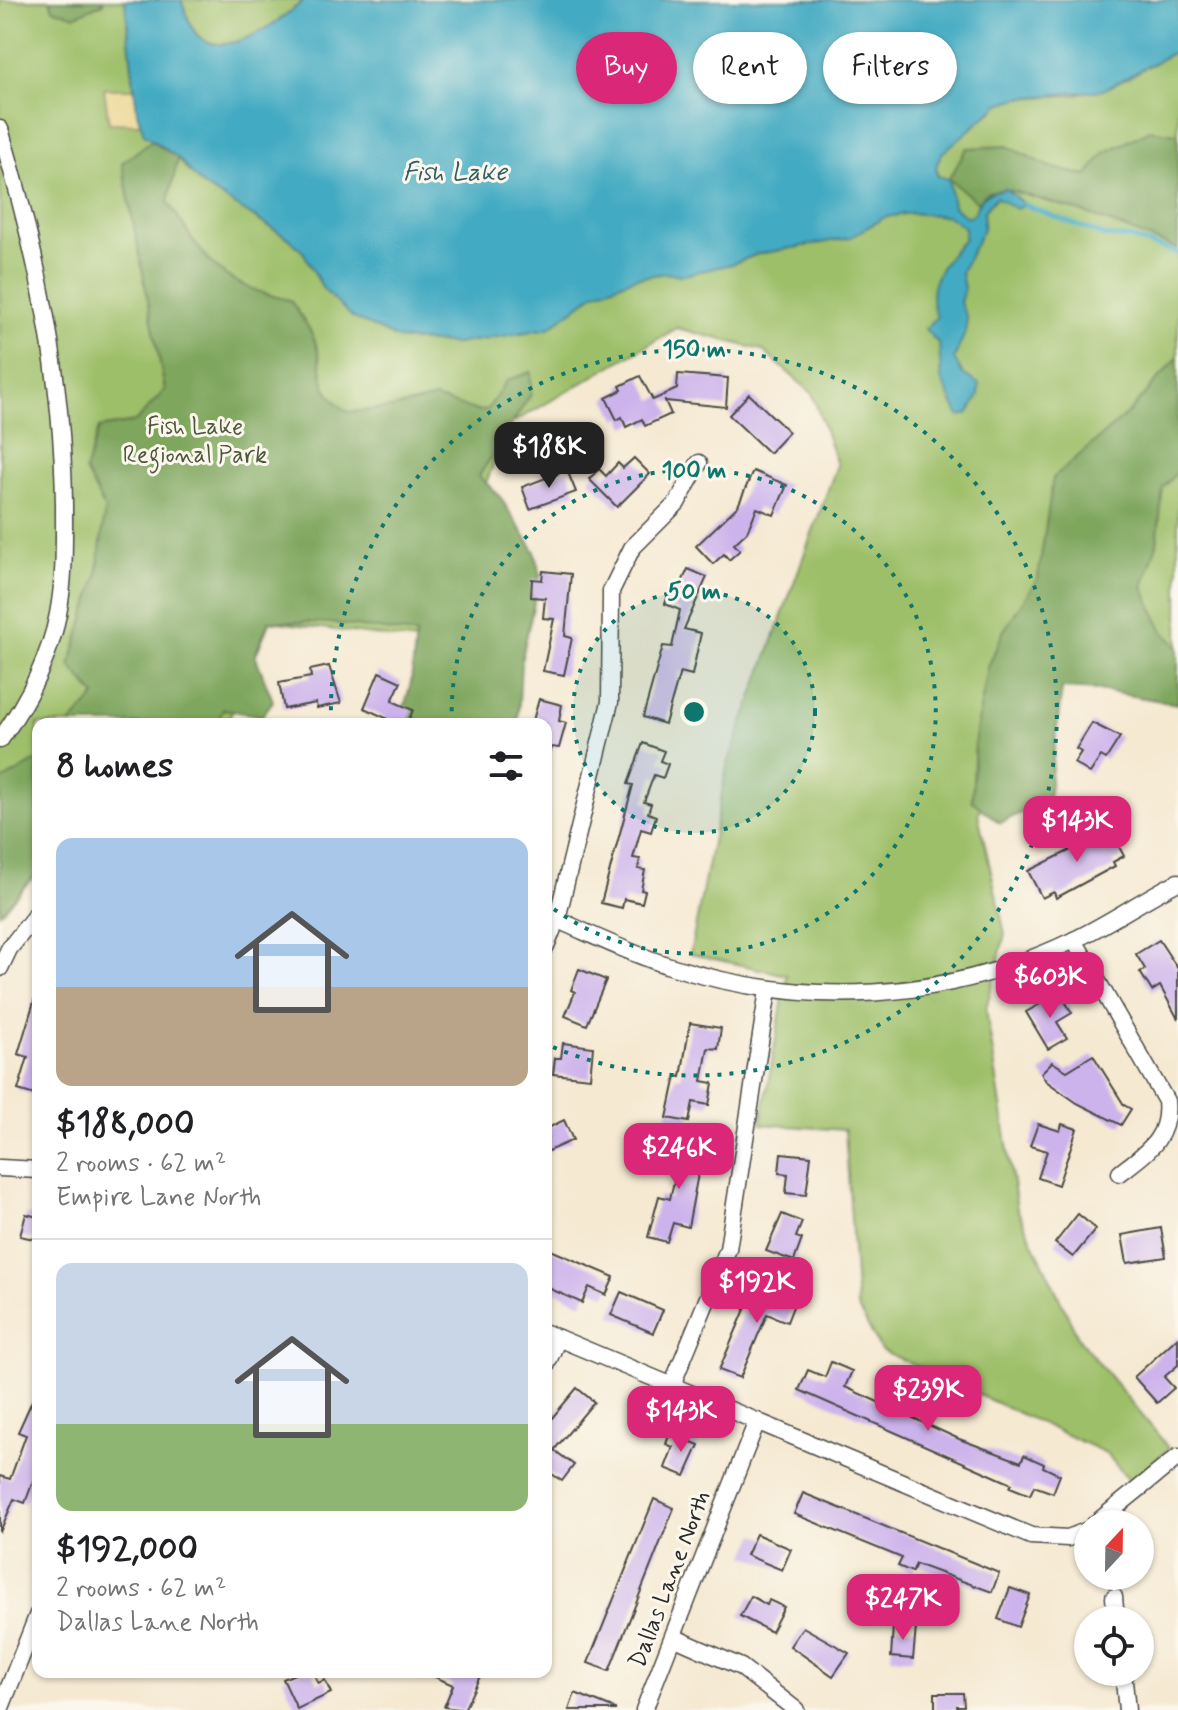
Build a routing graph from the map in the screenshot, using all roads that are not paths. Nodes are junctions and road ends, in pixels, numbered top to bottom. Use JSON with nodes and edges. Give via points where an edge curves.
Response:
{"nodes":[{"id":1,"x":0,"y":129,"type":"edge"},
{"id":2,"x":699,"y":463,"type":"dead end"},
{"id":3,"x":0,"y":740,"type":"edge"},
{"id":4,"x":1178,"y":882,"type":"edge"},
{"id":5,"x":552,"y":917,"type":"edge"},
{"id":6,"x":32,"y":920,"type":"edge"},
{"id":7,"x":1074,"y":940,"type":"junction"},
{"id":8,"x":0,"y":968,"type":"edge"},
{"id":9,"x":768,"y":990,"type":"junction"},
{"id":10,"x":0,"y":1168,"type":"edge"},
{"id":11,"x":32,"y":1170,"type":"edge"},
{"id":12,"x":1120,"y":1173,"type":"dead end"},
{"id":13,"x":552,"y":1336,"type":"edge"},
{"id":14,"x":672,"y":1385,"type":"junction"},
{"id":15,"x":757,"y":1421,"type":"junction"},
{"id":16,"x":1178,"y":1457,"type":"edge"},
{"id":17,"x":1112,"y":1510,"type":"edge"},
{"id":18,"x":1074,"y":1536,"type":"edge"},
{"id":19,"x":1114,"y":1597,"type":"dead end"},
{"id":20,"x":1115,"y":1606,"type":"edge"},
{"id":21,"x":32,"y":1629,"type":"edge"},
{"id":22,"x":673,"y":1637,"type":"junction"},
{"id":23,"x":1124,"y":1686,"type":"edge"},
{"id":24,"x":0,"y":1710,"type":"edge"},
{"id":25,"x":644,"y":1710,"type":"edge"},
{"id":26,"x":796,"y":1710,"type":"edge"},
{"id":27,"x":1127,"y":1710,"type":"edge"}],
"edges":[{"from":1,"to":3,"type":"street","via":[[44,294],[54,356],[62,419],[64,543],[61,593],[49,646],[37,680]]},
{"from":2,"to":5,"type":"street","via":[[677,503],[632,548],[611,591],[610,702]]},
{"from":4,"to":7,"type":"street"},
{"from":5,"to":9,"type":"street","via":[[668,966]]},
{"from":6,"to":8,"type":"street"},
{"from":7,"to":9,"type":"street","via":[[994,973],[932,987],[876,994]]},
{"from":7,"to":12,"type":"street","via":[[1166,1101],[1168,1118],[1160,1137]]},
{"from":9,"to":14,"type":"street","via":[[728,1249]]},
{"from":10,"to":11,"type":"street"},
{"from":13,"to":14,"type":"street"},
{"from":14,"to":15,"type":"street"},
{"from":15,"to":18,"type":"street","via":[[1031,1536]]},
{"from":15,"to":22,"type":"street","name":"Dallas Lane North"},
{"from":16,"to":17,"type":"street"},
{"from":19,"to":20,"type":"street"},
{"from":21,"to":24,"type":"street"},
{"from":22,"to":25,"type":"street","name":"Dallas Lane North"},
{"from":22,"to":26,"type":"street","via":[[741,1667]]},
{"from":23,"to":27,"type":"street"}]}
